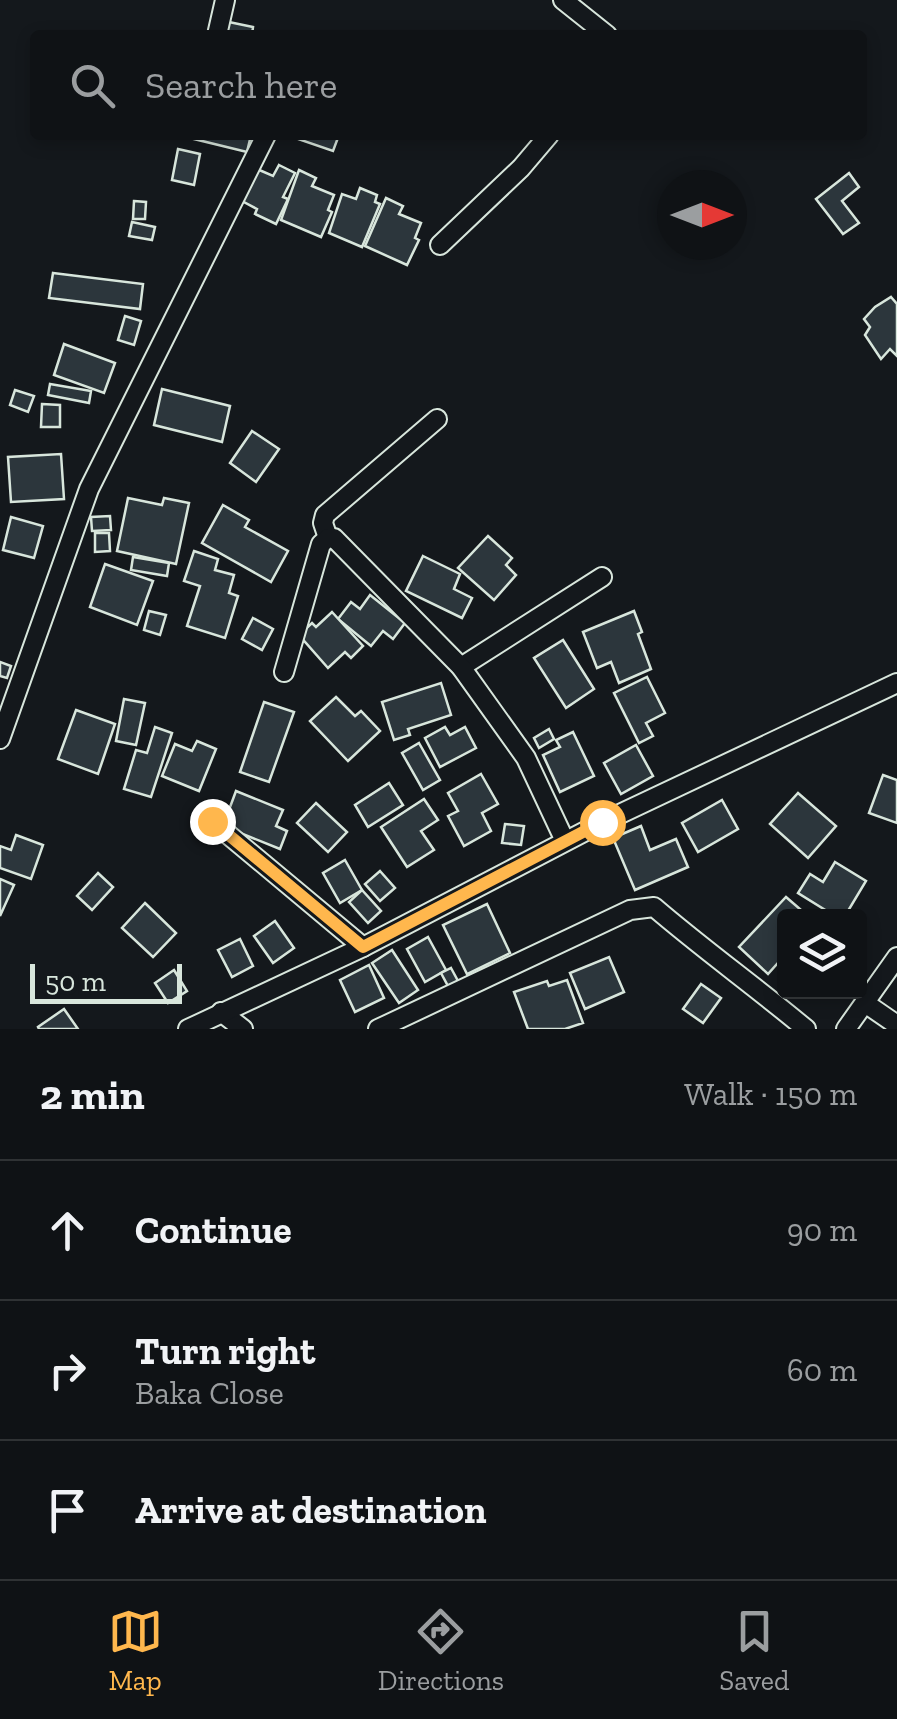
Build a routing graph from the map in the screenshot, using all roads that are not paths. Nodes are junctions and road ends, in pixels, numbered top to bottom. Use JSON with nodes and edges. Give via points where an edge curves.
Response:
{"nodes":[{"id":1,"x":225,"y":0,"type":"edge"},
{"id":2,"x":563,"y":0,"type":"edge"},
{"id":3,"x":218,"y":30,"type":"edge"},
{"id":4,"x":601,"y":30,"type":"edge"},
{"id":5,"x":264,"y":140,"type":"edge"},
{"id":6,"x":545,"y":140,"type":"edge"},
{"id":7,"x":440,"y":245,"type":"dead end"},
{"id":8,"x":437,"y":418,"type":"dead end"},
{"id":9,"x":328,"y":538,"type":"junction"},
{"id":10,"x":602,"y":577,"type":"dead end"},
{"id":11,"x":461,"y":666,"type":"junction"},
{"id":12,"x":284,"y":672,"type":"dead end"},
{"id":13,"x":897,"y":682,"type":"edge"},
{"id":14,"x":0,"y":739,"type":"edge"},
{"id":15,"x":212,"y":821,"type":"dead end"},
{"id":16,"x":565,"y":842,"type":"junction"},
{"id":17,"x":363,"y":947,"type":"junction"},
{"id":18,"x":897,"y":957,"type":"edge"},
{"id":19,"x":865,"y":1003,"type":"junction"},
{"id":20,"x":221,"y":1012,"type":"junction"},
{"id":21,"x":897,"y":1025,"type":"edge"},
{"id":22,"x":188,"y":1029,"type":"edge"},
{"id":23,"x":243,"y":1029,"type":"edge"},
{"id":24,"x":378,"y":1029,"type":"edge"},
{"id":25,"x":806,"y":1029,"type":"edge"},
{"id":26,"x":846,"y":1029,"type":"edge"}],
"edges":[{"from":1,"to":3,"type":"street"},
{"from":2,"to":4,"type":"street"},
{"from":5,"to":14,"type":"street","via":[[89,489]]},
{"from":6,"to":7,"type":"street"},
{"from":8,"to":9,"type":"street","via":[[325,515]]},
{"from":9,"to":11,"type":"street"},
{"from":9,"to":12,"type":"street"},
{"from":10,"to":11,"type":"street"},
{"from":11,"to":16,"type":"street","via":[[526,758]]},
{"from":13,"to":16,"type":"street"},
{"from":15,"to":17,"type":"street"},
{"from":16,"to":17,"type":"street"},
{"from":17,"to":20,"type":"street"},
{"from":18,"to":19,"type":"street"},
{"from":19,"to":21,"type":"street"},
{"from":19,"to":26,"type":"street"},
{"from":20,"to":22,"type":"street"},
{"from":20,"to":23,"type":"street"},
{"from":24,"to":25,"type":"street","via":[[646,906]]}]}
